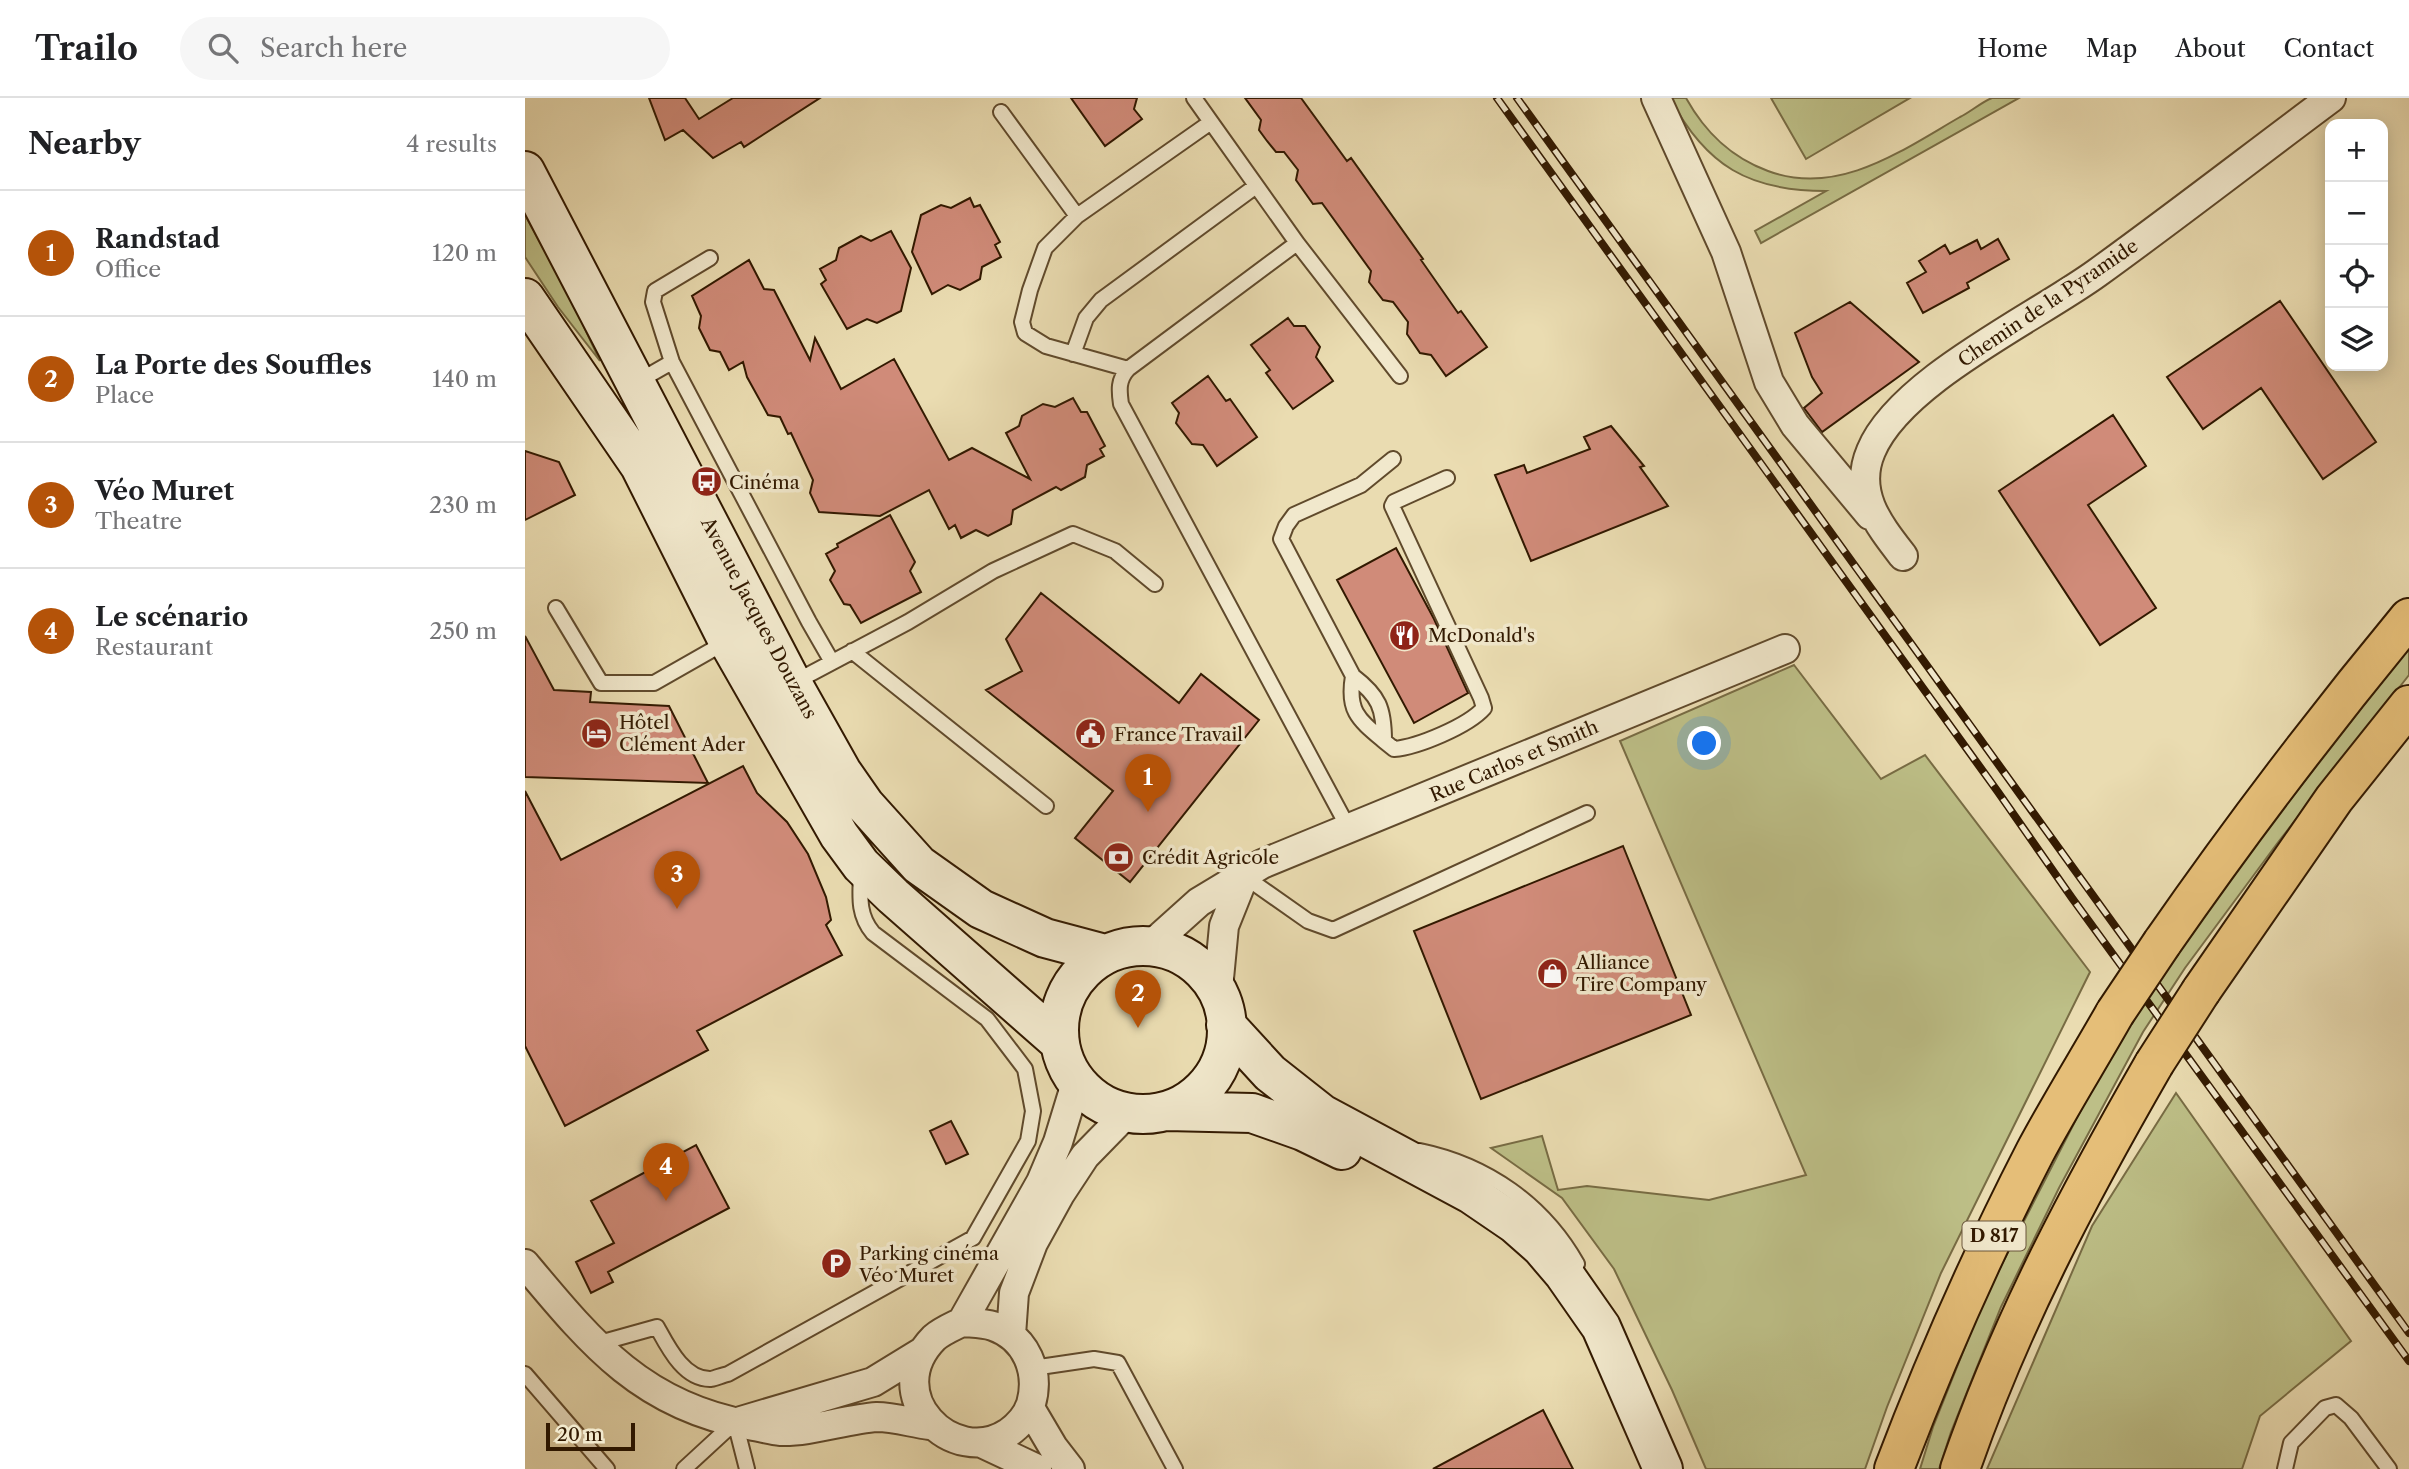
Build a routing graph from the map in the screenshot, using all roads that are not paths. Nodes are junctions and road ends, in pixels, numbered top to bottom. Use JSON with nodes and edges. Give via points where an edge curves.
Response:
{"nodes":[{"id":1,"x":1194,"y":98,"type":"edge"},
{"id":2,"x":1656,"y":98,"type":"edge"},
{"id":3,"x":2331,"y":98,"type":"edge"},
{"id":4,"x":1001,"y":112,"type":"dead end"},
{"id":5,"x":1211,"y":122,"type":"junction"},
{"id":6,"x":525,"y":171,"type":"edge"},
{"id":7,"x":1256,"y":186,"type":"junction"},
{"id":8,"x":1077,"y":216,"type":"junction"},
{"id":9,"x":1297,"y":243,"type":"junction"},
{"id":10,"x":710,"y":258,"type":"dead end"},
{"id":11,"x":525,"y":298,"type":"edge"},
{"id":12,"x":1073,"y":354,"type":"junction"},
{"id":13,"x":672,"y":362,"type":"junction"},
{"id":14,"x":1128,"y":369,"type":"junction"},
{"id":15,"x":1400,"y":376,"type":"dead end"},
{"id":16,"x":635,"y":383,"type":"junction"},
{"id":17,"x":1393,"y":459,"type":"dead end"},
{"id":18,"x":1447,"y":478,"type":"dead end"},
{"id":19,"x":1877,"y":523,"type":"junction"},
{"id":20,"x":1903,"y":556,"type":"dead end"},
{"id":21,"x":1155,"y":584,"type":"dead end"},
{"id":22,"x":556,"y":608,"type":"dead end"},
{"id":23,"x":2409,"y":618,"type":"edge"},
{"id":24,"x":728,"y":641,"type":"junction"},
{"id":25,"x":1785,"y":649,"type":"dead end"},
{"id":26,"x":852,"y":651,"type":"junction"},
{"id":27,"x":832,"y":662,"type":"junction"},
{"id":28,"x":1353,"y":676,"type":"junction"},
{"id":29,"x":792,"y":683,"type":"junction"},
{"id":30,"x":2409,"y":705,"type":"edge"},
{"id":31,"x":1384,"y":741,"type":"junction"},
{"id":32,"x":1046,"y":806,"type":"dead end"},
{"id":33,"x":1587,"y":813,"type":"dead end"},
{"id":34,"x":1349,"y":829,"type":"junction"},
{"id":35,"x":862,"y":865,"type":"junction"},
{"id":36,"x":1244,"y":876,"type":"junction"},
{"id":37,"x":1150,"y":946,"type":"junction"},
{"id":38,"x":1105,"y":954,"type":"junction"},
{"id":39,"x":1222,"y":1007,"type":"junction"},
{"id":40,"x":1059,"y":1042,"type":"junction"},
{"id":41,"x":1076,"y":1083,"type":"junction"},
{"id":42,"x":1167,"y":1111,"type":"junction"},
{"id":43,"x":1127,"y":1113,"type":"junction"},
{"id":44,"x":525,"y":1264,"type":"edge"},
{"id":45,"x":961,"y":1322,"type":"junction"},
{"id":46,"x":1011,"y":1335,"type":"junction"},
{"id":47,"x":596,"y":1344,"type":"junction"},
{"id":48,"x":922,"y":1352,"type":"junction"},
{"id":49,"x":1033,"y":1368,"type":"junction"},
{"id":50,"x":525,"y":1374,"type":"edge"},
{"id":51,"x":1030,"y":1408,"type":"junction"},
{"id":52,"x":735,"y":1422,"type":"junction"},
{"id":53,"x":930,"y":1425,"type":"junction"},
{"id":54,"x":984,"y":1444,"type":"junction"},
{"id":55,"x":607,"y":1469,"type":"edge"},
{"id":56,"x":684,"y":1469,"type":"edge"},
{"id":57,"x":747,"y":1469,"type":"edge"},
{"id":58,"x":1037,"y":1469,"type":"edge"},
{"id":59,"x":1070,"y":1469,"type":"edge"},
{"id":60,"x":1175,"y":1469,"type":"edge"},
{"id":61,"x":1637,"y":1469,"type":"edge"},
{"id":62,"x":1663,"y":1469,"type":"edge"},
{"id":63,"x":1894,"y":1469,"type":"edge"},
{"id":64,"x":1960,"y":1469,"type":"edge"},
{"id":65,"x":2285,"y":1469,"type":"edge"},
{"id":66,"x":2389,"y":1469,"type":"edge"}],
"edges":[{"from":1,"to":5,"type":"lane"},
{"from":2,"to":19,"type":"street","via":[[1726,252],[1769,382],[1795,425]]},
{"from":3,"to":19,"type":"street","name":"Chemin de la Pyramide","via":[[2095,275],[1912,398],[1879,435],[1869,454],[1867,499]]},
{"from":4,"to":8,"type":"lane"},
{"from":5,"to":7,"type":"lane"},
{"from":5,"to":8,"type":"lane"},
{"from":6,"to":16,"type":"main road","name":"Avenue Jacques Douzans"},
{"from":7,"to":9,"type":"lane"},
{"from":7,"to":12,"type":"lane","via":[[1101,300],[1086,318]]},
{"from":8,"to":12,"type":"lane","via":[[1045,248],[1022,322],[1033,340]]},
{"from":9,"to":14,"type":"lane"},
{"from":9,"to":15,"type":"lane"},
{"from":10,"to":13,"type":"lane","via":[[655,291],[653,302]]},
{"from":11,"to":24,"type":"main road","name":"Avenue Jacques Douzans","via":[[640,466]]},
{"from":12,"to":14,"type":"lane"},
{"from":13,"to":16,"type":"lane"},
{"from":13,"to":27,"type":"lane"},
{"from":14,"to":34,"type":"lane","via":[[1119,385],[1121,404]]},
{"from":16,"to":29,"type":"main road","name":"Avenue Jacques Douzans"},
{"from":17,"to":28,"type":"lane","via":[[1361,485],[1294,515],[1281,539]]},
{"from":18,"to":31,"type":"lane","via":[[1392,506],[1483,708],[1476,717],[1410,748],[1394,749]]},
{"from":19,"to":20,"type":"street","name":"Chemin de la Pyramide"},
{"from":21,"to":26,"type":"lane","via":[[1115,551],[1073,534],[993,570]]},
{"from":22,"to":24,"type":"lane","via":[[601,682],[654,683]]},
{"from":23,"to":63,"type":"main road","number":"D 817","bridge":true,"via":[[2234,839],[2115,1013],[2036,1150],[1977,1268]]},
{"from":24,"to":35,"type":"main road","name":"Avenue Jacques Douzans","via":[[839,835]]},
{"from":25,"to":34,"type":"street","name":"Rue Carlos et Smith"},
{"from":26,"to":27,"type":"lane"},
{"from":26,"to":32,"type":"lane"},
{"from":27,"to":29,"type":"lane"},
{"from":28,"to":31,"type":"lane","via":[[1371,689],[1384,716]]},
{"from":28,"to":31,"type":"lane","via":[[1350,697],[1360,722]]},
{"from":29,"to":38,"type":"main road","name":"Avenue Jacques Douzans","via":[[857,794],[919,865],[981,909],[1045,938]]},
{"from":30,"to":64,"type":"main road","number":"D 817","bridge":true,"via":[[2333,799],[2154,1064],[2035,1283]]},
{"from":33,"to":36,"type":"lane","via":[[1333,930],[1308,921]]},
{"from":34,"to":36,"type":"street","name":"Rue Carlos et Smith","via":[[1262,864]]},
{"from":35,"to":40,"type":"main road","name":"Avenue Jacques Douzans"},
{"from":35,"to":47,"type":"lane","via":[[859,904],[863,922],[987,1019],[1025,1069],[1033,1111],[1027,1141],[973,1238],[728,1374],[711,1379],[693,1374],[674,1356],[657,1327]]},
{"from":36,"to":37,"type":"street","name":"Rue Carlos et Smith","via":[[1199,902]]},
{"from":36,"to":39,"type":"street","via":[[1224,926]]},
{"from":37,"to":38,"type":"main road","via":[[1124,947]]},
{"from":37,"to":39,"type":"main road","via":[[1182,954],[1199,966]]},
{"from":38,"to":40,"type":"main road","via":[[1077,976],[1068,990],[1061,1007]]},
{"from":39,"to":42,"type":"main road","via":[[1227,1038],[1214,1076],[1185,1103]]},
{"from":39,"to":62,"type":"main road","via":[[1270,1073],[1322,1114],[1471,1194],[1515,1224],[1565,1274],[1601,1327]]},
{"from":40,"to":41,"type":"main road"},
{"from":41,"to":43,"type":"main road","via":[[1090,1097]]},
{"from":41,"to":45,"type":"street","via":[[1041,1182]]},
{"from":42,"to":43,"type":"main road"},
{"from":42,"to":61,"type":"main road","via":[[1252,1113],[1303,1130],[1438,1199],[1493,1234],[1543,1283],[1565,1313]]},
{"from":43,"to":46,"type":"street","via":[[1085,1156],[1033,1243],[1014,1293]]},
{"from":44,"to":47,"type":"street"},
{"from":45,"to":46,"type":"street","via":[[992,1326]]},
{"from":45,"to":48,"type":"street","via":[[942,1332]]},
{"from":46,"to":49,"type":"street"},
{"from":47,"to":52,"type":"street","via":[[658,1394],[696,1412]]},
{"from":48,"to":52,"type":"street","via":[[873,1382]]},
{"from":48,"to":53,"type":"street","via":[[913,1390]]},
{"from":49,"to":51,"type":"street"},
{"from":49,"to":60,"type":"lane","via":[[1094,1359],[1118,1363]]},
{"from":50,"to":55,"type":"lane"},
{"from":51,"to":54,"type":"street","via":[[1003,1438]]},
{"from":51,"to":59,"type":"street"},
{"from":52,"to":53,"type":"street","via":[[782,1431],[879,1417]]},
{"from":52,"to":56,"type":"lane"},
{"from":52,"to":57,"type":"lane"},
{"from":53,"to":54,"type":"street","via":[[964,1444]]},
{"from":54,"to":58,"type":"street"},
{"from":65,"to":66,"type":"lane","via":[[2291,1443],[2325,1408],[2336,1405]]}]}
